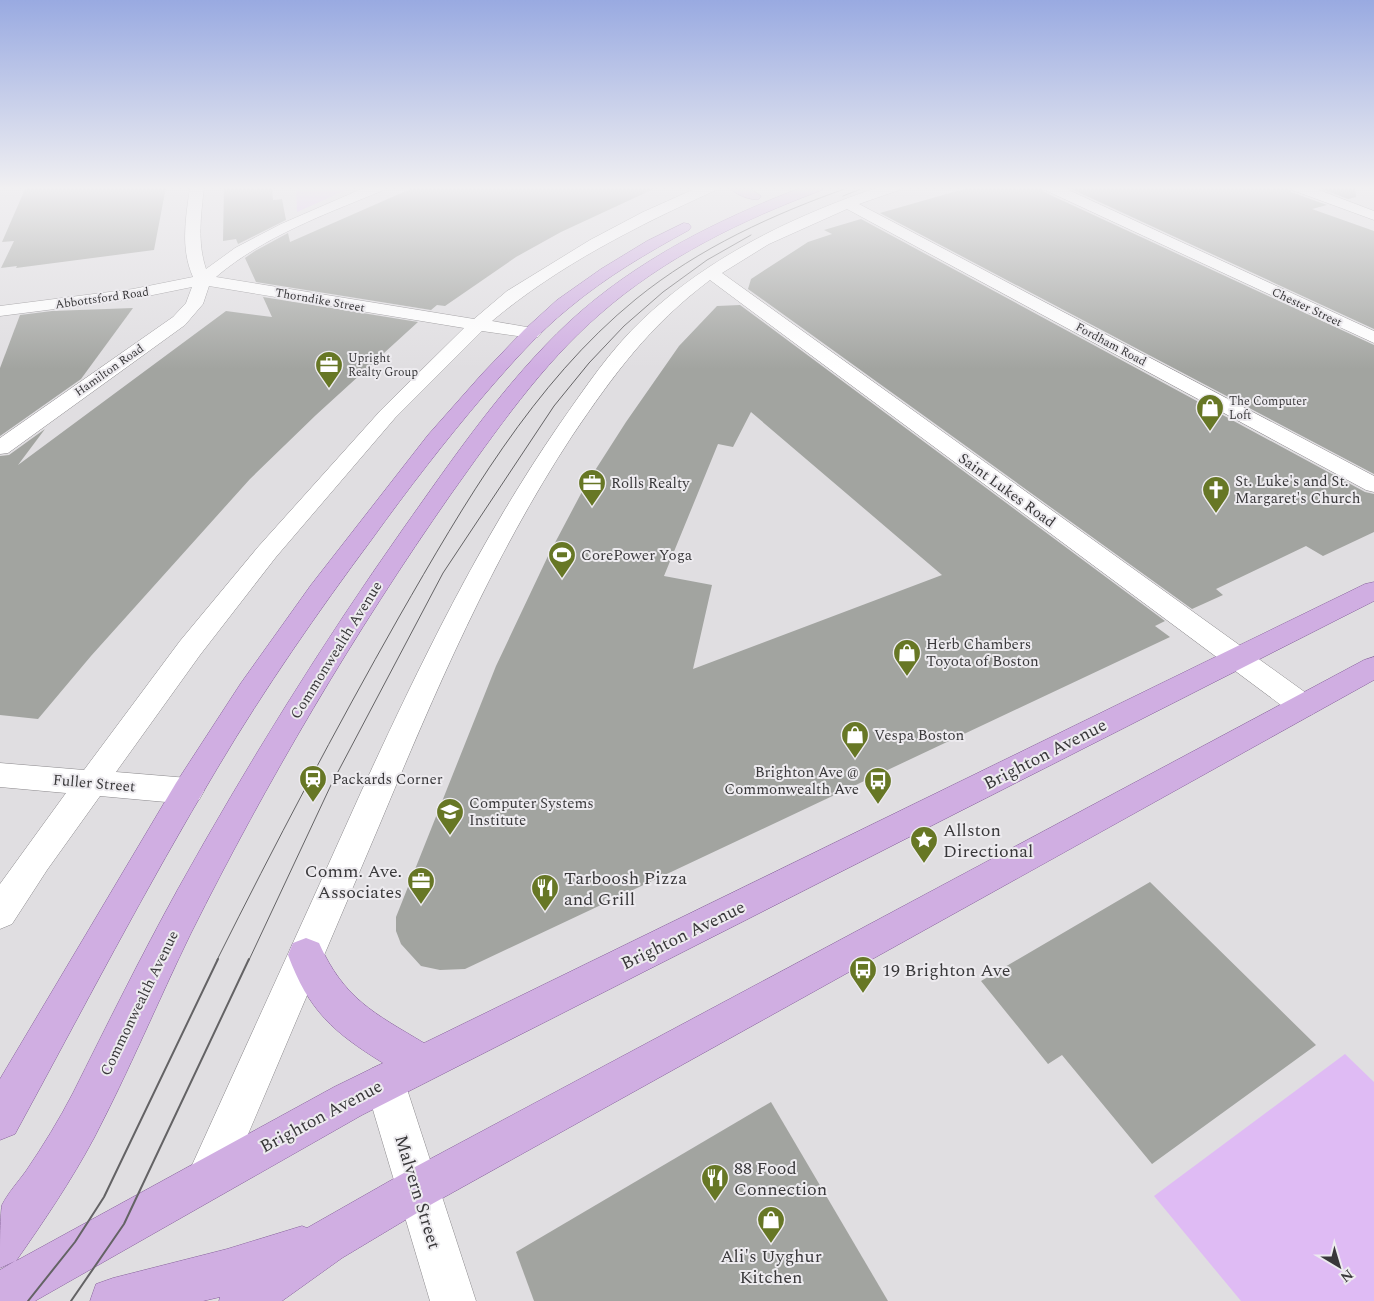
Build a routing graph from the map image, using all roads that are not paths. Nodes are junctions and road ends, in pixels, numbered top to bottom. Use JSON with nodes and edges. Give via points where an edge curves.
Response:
{"nodes":[{"id":1,"x":192,"y":248,"type":"edge"},
{"id":2,"x":249,"y":248,"type":"edge"},
{"id":3,"x":587,"y":248,"type":"edge"},
{"id":4,"x":646,"y":248,"type":"edge"},
{"id":5,"x":685,"y":248,"type":"edge"},
{"id":6,"x":754,"y":248,"type":"edge"},
{"id":7,"x":929,"y":248,"type":"edge"},
{"id":8,"x":1180,"y":248,"type":"edge"},
{"id":9,"x":711,"y":273,"type":"junction"},
{"id":10,"x":203,"y":280,"type":"junction"},
{"id":11,"x":0,"y":310,"type":"edge"},
{"id":12,"x":478,"y":324,"type":"junction"},
{"id":13,"x":532,"y":333,"type":"junction"},
{"id":14,"x":1374,"y":338,"type":"edge"},
{"id":15,"x":0,"y":448,"type":"edge"},
{"id":16,"x":1374,"y":485,"type":"edge"},
{"id":17,"x":1374,"y":590,"type":"edge"},
{"id":18,"x":1238,"y":658,"type":"junction"},
{"id":19,"x":1374,"y":667,"type":"edge"},
{"id":20,"x":1303,"y":706,"type":"junction"},
{"id":21,"x":0,"y":775,"type":"edge"},
{"id":22,"x":92,"y":783,"type":"junction"},
{"id":23,"x":188,"y":791,"type":"junction"},
{"id":24,"x":0,"y":913,"type":"edge"},
{"id":25,"x":306,"y":954,"type":"junction"},
{"id":26,"x":422,"y":1064,"type":"junction"},
{"id":27,"x":384,"y":1082,"type":"junction"},
{"id":28,"x":0,"y":1119,"type":"edge"},
{"id":29,"x":208,"y":1178,"type":"junction"},
{"id":30,"x":417,"y":1189,"type":"junction"},
{"id":31,"x":326,"y":1242,"type":"junction"},
{"id":32,"x":0,"y":1245,"type":"edge"},
{"id":33,"x":0,"y":1295,"type":"edge"},
{"id":34,"x":113,"y":1301,"type":"edge"},
{"id":35,"x":242,"y":1301,"type":"edge"},
{"id":36,"x":453,"y":1301,"type":"edge"}],
"edges":[{"from":1,"to":10,"type":"street"},
{"from":2,"to":10,"type":"street"},
{"from":3,"to":12,"type":"street","via":[[520,290]]},
{"from":4,"to":13,"type":"main road","via":[[581,290]]},
{"from":5,"to":32,"type":"main road","name":"Commonwealth Avenue","via":[[616,292],[553,351],[488,429],[388,568],[259,776],[188,904],[74,1134],[35,1198]]},
{"from":6,"to":9,"type":"street"},
{"from":7,"to":16,"type":"street","name":"Fordham Road"},
{"from":8,"to":14,"type":"street","name":"Chester Street"},
{"from":9,"to":18,"type":"street","name":"Saint Lukes Road"},
{"from":9,"to":25,"type":"street","via":[[670,304],[633,340],[597,385],[523,494],[407,724]]},
{"from":10,"to":11,"type":"street","name":"Abbottsford Road","via":[[133,294]]},
{"from":10,"to":12,"type":"street","name":"Thorndike Street"},
{"from":10,"to":15,"type":"street","name":"Hamilton Road","via":[[194,304],[179,321]]},
{"from":12,"to":13,"type":"street","name":"Thorndike Street"},
{"from":12,"to":22,"type":"street","via":[[388,414],[267,552],[190,648]]},
{"from":13,"to":23,"type":"main road","via":[[449,423],[341,562],[273,658]]},
{"from":17,"to":18,"type":"main road","name":"Brighton Avenue"},
{"from":18,"to":20,"type":"street","name":"Saint Lukes Road"},
{"from":18,"to":26,"type":"main road","name":"Brighton Avenue"},
{"from":19,"to":20,"type":"main road"},
{"from":20,"to":30,"type":"main road"},
{"from":21,"to":22,"type":"street","name":"Fuller Street"},
{"from":22,"to":23,"type":"street","name":"Fuller Street"},
{"from":22,"to":24,"type":"street"},
{"from":23,"to":28,"type":"main road"},
{"from":25,"to":26,"type":"main road","via":[[315,976],[353,1021]]},
{"from":25,"to":29,"type":"street"},
{"from":26,"to":27,"type":"main road","name":"Brighton Avenue"},
{"from":27,"to":29,"type":"main road","name":"Brighton Avenue"},
{"from":27,"to":30,"type":"street","name":"Malvern Street"},
{"from":29,"to":33,"type":"main road","name":"Brighton Avenue"},
{"from":30,"to":31,"type":"main road"},
{"from":30,"to":36,"type":"street","name":"Malvern Street"},
{"from":31,"to":34,"type":"main road"},
{"from":31,"to":35,"type":"main road"}]}
